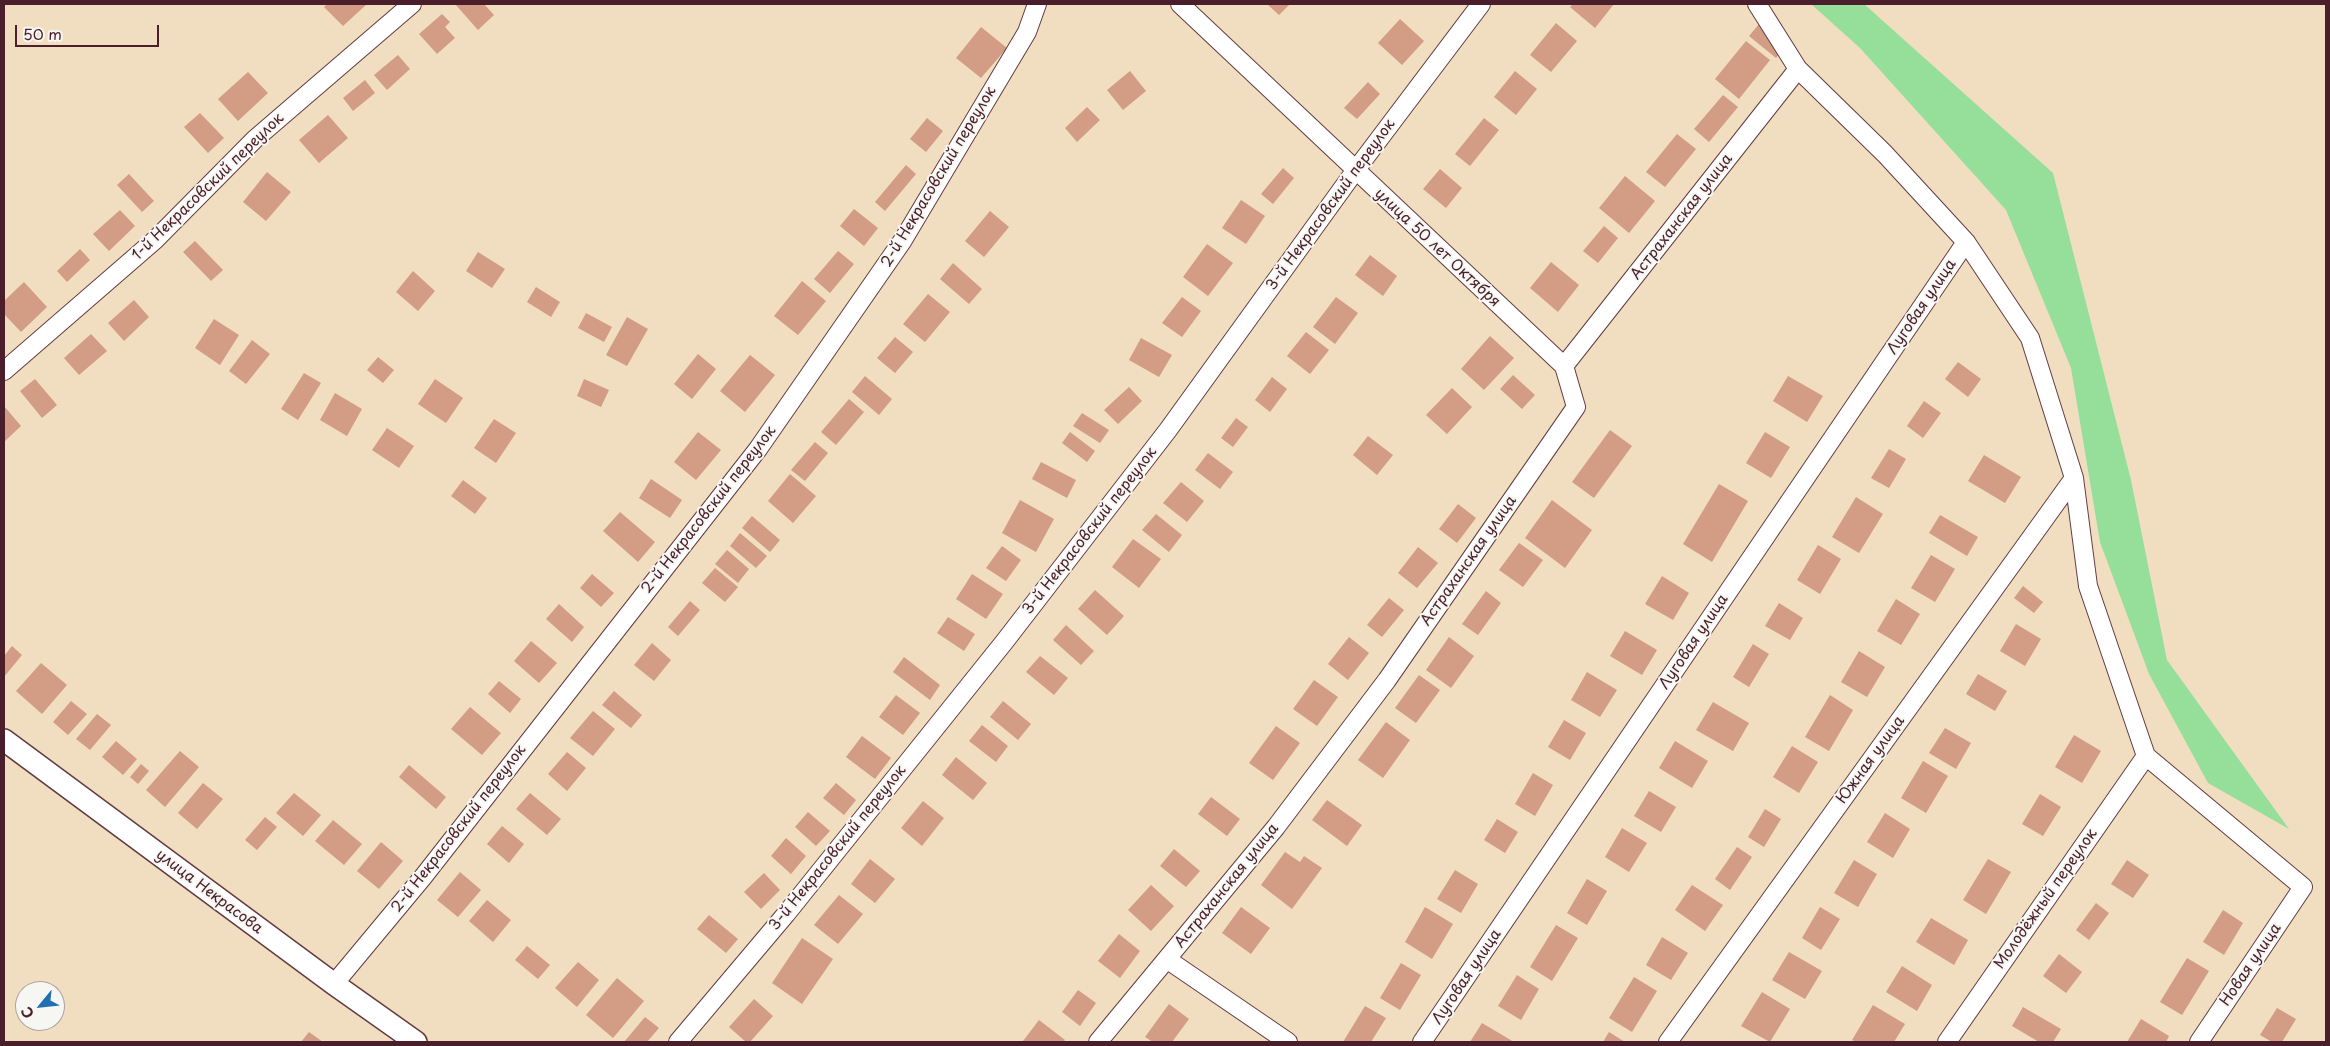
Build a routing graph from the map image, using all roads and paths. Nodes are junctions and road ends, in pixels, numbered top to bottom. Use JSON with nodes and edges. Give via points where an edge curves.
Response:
{"nodes":[{"id":1,"x":412,"y":4,"type":"edge"},
{"id":2,"x":1037,"y":4,"type":"edge"},
{"id":3,"x":1180,"y":4,"type":"edge"},
{"id":4,"x":1481,"y":4,"type":"edge"},
{"id":5,"x":1756,"y":4,"type":"edge"},
{"id":6,"x":1798,"y":69,"type":"junction"},
{"id":7,"x":1354,"y":170,"type":"junction"},
{"id":8,"x":1966,"y":242,"type":"junction"},
{"id":9,"x":1564,"y":366,"type":"junction"},
{"id":10,"x":4,"y":371,"type":"edge"},
{"id":11,"x":2074,"y":478,"type":"junction"},
{"id":12,"x":4,"y":740,"type":"edge"},
{"id":13,"x":2146,"y":756,"type":"junction"},
{"id":14,"x":1168,"y":960,"type":"junction"},
{"id":15,"x":334,"y":984,"type":"junction"},
{"id":16,"x":416,"y":1042,"type":"edge"},
{"id":17,"x":678,"y":1042,"type":"edge"},
{"id":18,"x":1098,"y":1042,"type":"edge"},
{"id":19,"x":1288,"y":1042,"type":"edge"},
{"id":20,"x":1422,"y":1042,"type":"edge"},
{"id":21,"x":1668,"y":1042,"type":"edge"},
{"id":22,"x":1947,"y":1042,"type":"edge"},
{"id":23,"x":2199,"y":1042,"type":"edge"}],
"edges":[{"from":1,"to":10,"type":"street","name":"1-й Некрасовский переулок","via":[[256,139],[155,240]]},
{"from":2,"to":15,"type":"street","name":"2-й Некрасовский переулок","via":[[1026,32],[903,240],[758,449],[423,877]]},
{"from":3,"to":7,"type":"street","name":"улица 50 лет Октября"},
{"from":4,"to":7,"type":"street","name":"3-й Некрасовский переулок"},
{"from":5,"to":6,"type":"street"},
{"from":6,"to":8,"type":"street","via":[[1885,154]]},
{"from":6,"to":9,"type":"street","name":"Астраханская улица"},
{"from":7,"to":9,"type":"street","name":"улица 50 лет Октября"},
{"from":7,"to":17,"type":"street","name":"3-й Некрасовский переулок","via":[[1168,430],[1011,634]]},
{"from":8,"to":11,"type":"street","via":[[2030,338]]},
{"from":8,"to":20,"type":"street","name":"Луговая улица"},
{"from":9,"to":14,"type":"street","name":"Астраханская улица","via":[[1576,407],[1387,680],[1276,827]]},
{"from":11,"to":13,"type":"street","via":[[2088,586]]},
{"from":11,"to":21,"type":"street","name":"Южная улица"},
{"from":12,"to":15,"type":"street","name":"улица Некрасова"},
{"from":13,"to":22,"type":"street","name":"Молодёжный переулок"},
{"from":13,"to":23,"type":"street","name":"Новая улица","via":[[2303,888]]},
{"from":14,"to":18,"type":"street","name":"Астраханская улица"},
{"from":14,"to":19,"type":"street"},
{"from":15,"to":16,"type":"street","name":"улица Некрасова"}]}
